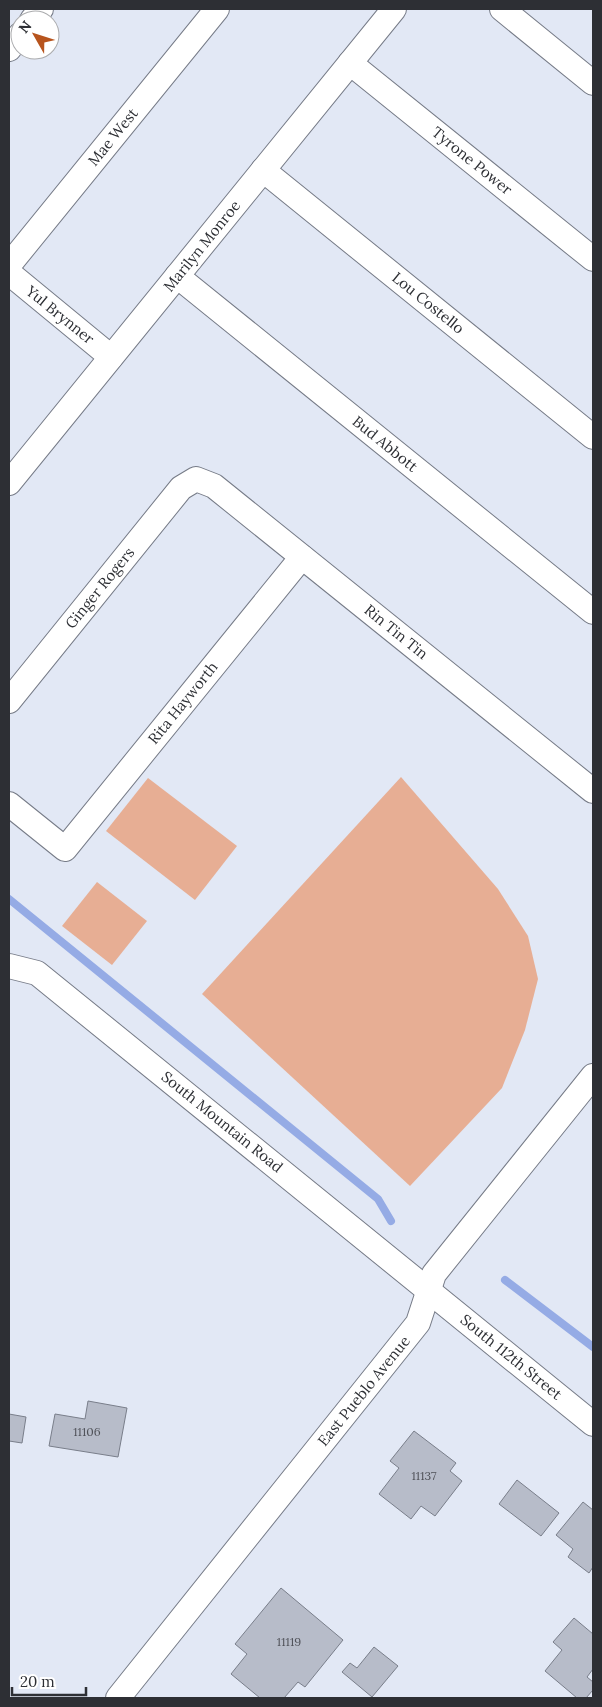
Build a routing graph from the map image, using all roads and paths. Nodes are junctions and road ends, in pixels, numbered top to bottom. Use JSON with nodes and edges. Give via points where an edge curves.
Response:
{"nodes":[{"id":1,"x":217,"y":9,"type":"edge"},
{"id":2,"x":394,"y":9,"type":"edge"},
{"id":3,"x":502,"y":9,"type":"edge"},
{"id":4,"x":350,"y":63,"type":"junction"},
{"id":5,"x":593,"y":83,"type":"edge"},
{"id":6,"x":263,"y":170,"type":"junction"},
{"id":7,"x":593,"y":259,"type":"edge"},
{"id":8,"x":9,"y":265,"type":"edge"},
{"id":9,"x":9,"y":273,"type":"edge"},
{"id":10,"x":177,"y":276,"type":"junction"},
{"id":11,"x":112,"y":357,"type":"junction"},
{"id":12,"x":593,"y":436,"type":"edge"},
{"id":13,"x":17,"y":456,"type":"edge"},
{"id":14,"x":196,"y":479,"type":"joint"},
{"id":15,"x":9,"y":483,"type":"edge"},
{"id":16,"x":302,"y":557,"type":"junction"},
{"id":17,"x":593,"y":612,"type":"edge"},
{"id":18,"x":9,"y":701,"type":"edge"},
{"id":19,"x":593,"y":791,"type":"edge"},
{"id":20,"x":9,"y":804,"type":"edge"},
{"id":21,"x":9,"y":966,"type":"edge"},
{"id":22,"x":593,"y":1076,"type":"edge"},
{"id":23,"x":429,"y":1290,"type":"junction"},
{"id":24,"x":593,"y":1424,"type":"edge"},
{"id":25,"x":118,"y":1698,"type":"edge"}],
"edges":[{"from":1,"to":8,"type":"street","name":"Mae West"},
{"from":2,"to":4,"type":"street","name":"Marilyn Monroe"},
{"from":3,"to":5,"type":"street"},
{"from":4,"to":6,"type":"street","name":"Marilyn Monroe"},
{"from":4,"to":7,"type":"street","name":"Tyrone Power"},
{"from":6,"to":10,"type":"street","name":"Marilyn Monroe"},
{"from":6,"to":12,"type":"street","name":"Lou Costello"},
{"from":9,"to":11,"type":"street","name":"Yul Brynner"},
{"from":10,"to":11,"type":"street","name":"Marilyn Monroe"},
{"from":10,"to":17,"type":"street","name":"Bud Abbott"},
{"from":11,"to":13,"type":"street","name":"Marilyn Monroe"},
{"from":13,"to":15,"type":"street","name":"Marilyn Monroe"},
{"from":14,"to":16,"type":"street","name":"Rin Tin Tin","via":[[214,486]]},
{"from":14,"to":18,"type":"street","name":"Ginger Rogers","via":[[181,488]]},
{"from":16,"to":19,"type":"street","name":"Rin Tin Tin"},
{"from":16,"to":20,"type":"street","name":"Rita Hayworth","via":[[65,849]]},
{"from":21,"to":23,"type":"street","name":"South Mountain Road","via":[[37,973]]},
{"from":22,"to":23,"type":"street","name":"East Pueblo Avenue","via":[[434,1274]]},
{"from":23,"to":24,"type":"street","name":"South 112th Street"},
{"from":23,"to":25,"type":"street","name":"East Pueblo Avenue","via":[[418,1323]]}]}
